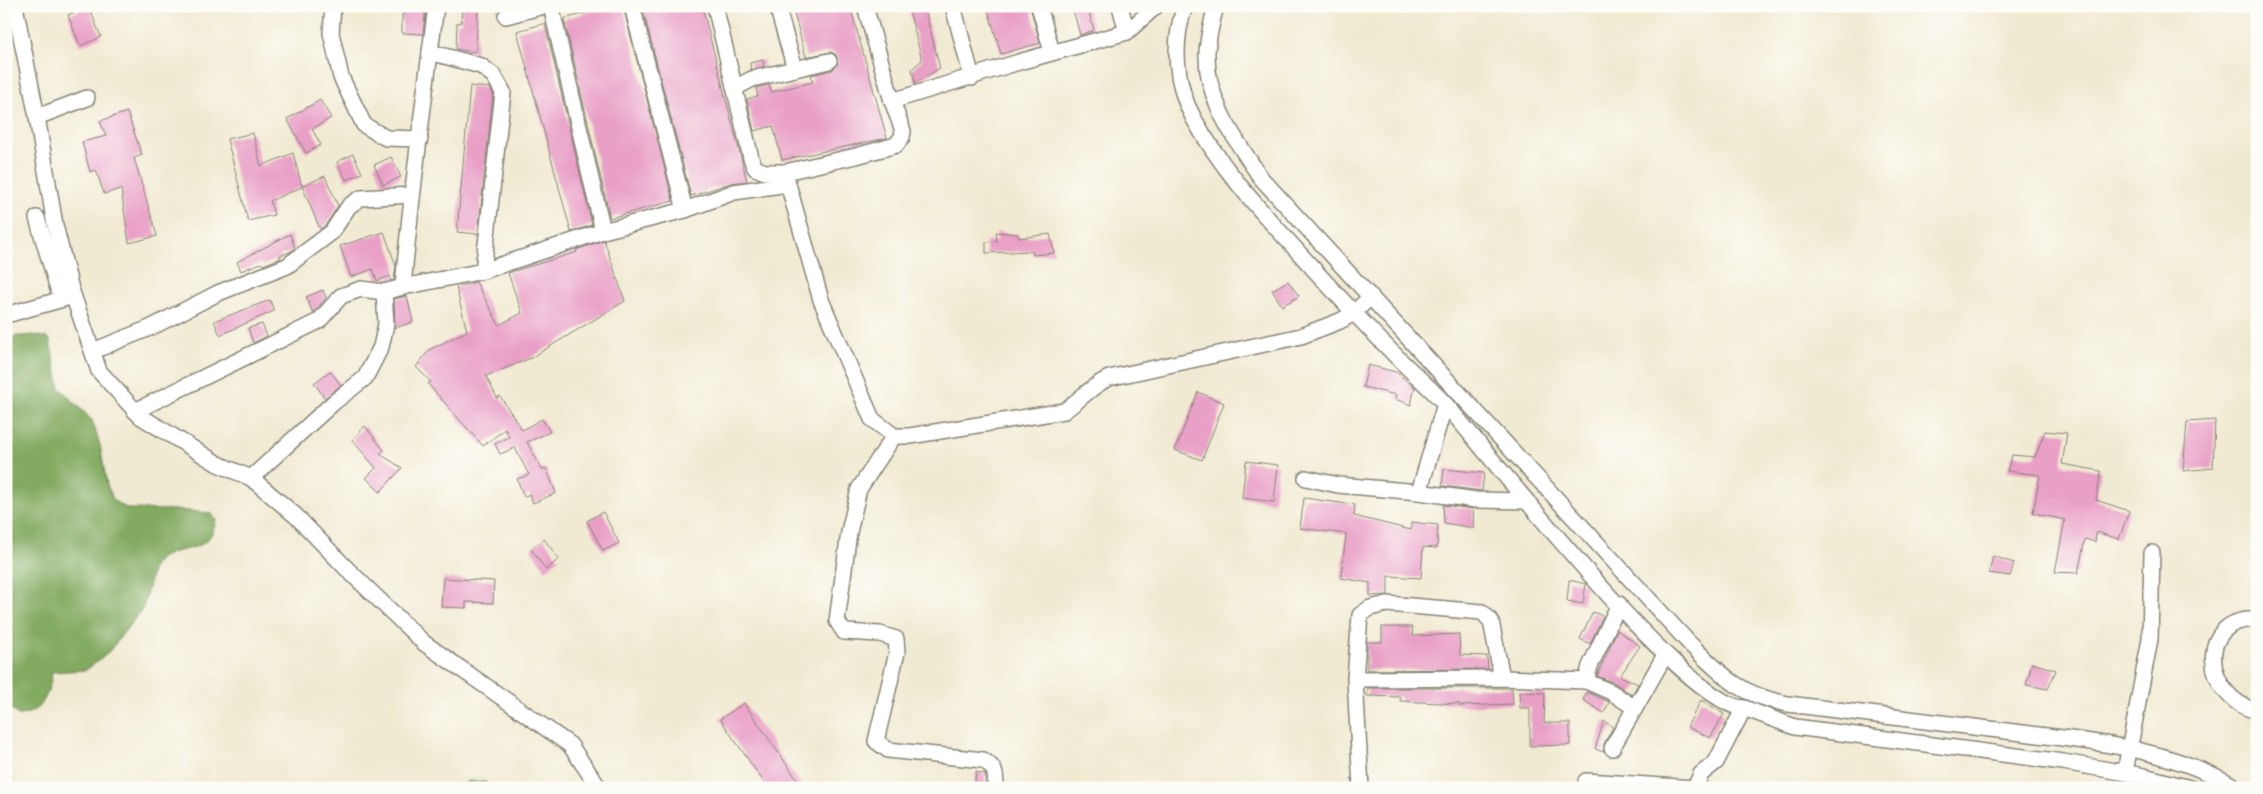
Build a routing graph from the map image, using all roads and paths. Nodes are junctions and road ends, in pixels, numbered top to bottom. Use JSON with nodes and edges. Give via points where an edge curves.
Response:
{"nodes":[{"id":1,"x":15,"y":6,"type":"edge"},
{"id":2,"x":333,"y":6,"type":"edge"},
{"id":3,"x":436,"y":6,"type":"edge"},
{"id":4,"x":544,"y":6,"type":"edge"},
{"id":5,"x":552,"y":6,"type":"edge"},
{"id":6,"x":632,"y":6,"type":"edge"},
{"id":7,"x":714,"y":6,"type":"edge"},
{"id":8,"x":777,"y":6,"type":"edge"},
{"id":9,"x":865,"y":6,"type":"edge"},
{"id":10,"x":953,"y":6,"type":"edge"},
{"id":11,"x":1039,"y":6,"type":"edge"},
{"id":12,"x":1120,"y":6,"type":"edge"},
{"id":13,"x":1156,"y":6,"type":"edge"},
{"id":14,"x":1186,"y":6,"type":"edge"},
{"id":15,"x":1216,"y":6,"type":"edge"},
{"id":16,"x":506,"y":16,"type":"dead end"},
{"id":17,"x":1127,"y":32,"type":"junction"},
{"id":18,"x":430,"y":52,"type":"junction"},
{"id":19,"x":1052,"y":52,"type":"junction"},
{"id":20,"x":829,"y":61,"type":"dead end"},
{"id":21,"x":795,"y":69,"type":"junction"},
{"id":22,"x":972,"y":78,"type":"junction"},
{"id":23,"x":735,"y":88,"type":"junction"},
{"id":24,"x":86,"y":98,"type":"dead end"},
{"id":25,"x":892,"y":101,"type":"junction"},
{"id":26,"x":38,"y":117,"type":"junction"},
{"id":27,"x":420,"y":139,"type":"junction"},
{"id":28,"x":786,"y":178,"type":"junction"},
{"id":29,"x":411,"y":196,"type":"junction"},
{"id":30,"x":685,"y":210,"type":"junction"},
{"id":31,"x":37,"y":218,"type":"dead end"},
{"id":32,"x":603,"y":231,"type":"junction"},
{"id":33,"x":483,"y":271,"type":"junction"},
{"id":34,"x":403,"y":287,"type":"junction"},
{"id":35,"x":384,"y":292,"type":"junction"},
{"id":36,"x":1370,"y":297,"type":"junction"},
{"id":37,"x":67,"y":298,"type":"junction"},
{"id":38,"x":1355,"y":312,"type":"junction"},
{"id":39,"x":6,"y":315,"type":"edge"},
{"id":40,"x":93,"y":351,"type":"junction"},
{"id":41,"x":1445,"y":404,"type":"junction"},
{"id":42,"x":135,"y":411,"type":"junction"},
{"id":43,"x":894,"y":436,"type":"junction"},
{"id":44,"x":250,"y":478,"type":"junction"},
{"id":45,"x":1306,"y":478,"type":"dead end"},
{"id":46,"x":1419,"y":492,"type":"junction"},
{"id":47,"x":1526,"y":501,"type":"junction"},
{"id":48,"x":2152,"y":553,"type":"dead end"},
{"id":49,"x":1619,"y":604,"type":"junction"},
{"id":50,"x":2257,"y":620,"type":"edge"},
{"id":51,"x":1666,"y":655,"type":"junction"},
{"id":52,"x":1502,"y":678,"type":"junction"},
{"id":53,"x":1355,"y":679,"type":"junction"},
{"id":54,"x":1586,"y":681,"type":"junction"},
{"id":55,"x":1635,"y":708,"type":"junction"},
{"id":56,"x":1744,"y":708,"type":"junction"},
{"id":57,"x":2257,"y":711,"type":"edge"},
{"id":58,"x":1971,"y":738,"type":"junction"},
{"id":59,"x":1612,"y":748,"type":"dead end"},
{"id":60,"x":2065,"y":751,"type":"junction"},
{"id":61,"x":2129,"y":751,"type":"junction"},
{"id":62,"x":2125,"y":771,"type":"junction"},
{"id":63,"x":1586,"y":781,"type":"dead end"},
{"id":64,"x":599,"y":788,"type":"edge"},
{"id":65,"x":995,"y":788,"type":"edge"},
{"id":66,"x":1361,"y":788,"type":"edge"},
{"id":67,"x":1694,"y":788,"type":"edge"},
{"id":68,"x":2190,"y":788,"type":"edge"},
{"id":69,"x":2237,"y":788,"type":"edge"}],
"edges":[{"from":1,"to":26,"type":"street"},
{"from":2,"to":27,"type":"street","via":[[331,33],[341,77],[364,126],[386,138]]},
{"from":3,"to":18,"type":"street"},
{"from":4,"to":16,"type":"street"},
{"from":5,"to":32,"type":"street"},
{"from":6,"to":30,"type":"street"},
{"from":7,"to":23,"type":"street"},
{"from":8,"to":21,"type":"street"},
{"from":9,"to":25,"type":"street"},
{"from":10,"to":22,"type":"street"},
{"from":11,"to":19,"type":"street"},
{"from":12,"to":17,"type":"street"},
{"from":13,"to":17,"type":"street"},
{"from":14,"to":38,"type":"street","via":[[1176,54],[1192,116],[1248,198]]},
{"from":15,"to":36,"type":"street","via":[[1207,52],[1208,68],[1213,93],[1232,134],[1261,178]]},
{"from":17,"to":19,"type":"street"},
{"from":18,"to":27,"type":"street"},
{"from":18,"to":33,"type":"street","via":[[481,66],[494,76],[503,92]]},
{"from":19,"to":22,"type":"street"},
{"from":20,"to":21,"type":"street"},
{"from":21,"to":23,"type":"street","via":[[752,79]]},
{"from":22,"to":25,"type":"street"},
{"from":23,"to":28,"type":"street","via":[[755,168]]},
{"from":24,"to":26,"type":"street"},
{"from":25,"to":28,"type":"street","via":[[903,131],[896,145]]},
{"from":26,"to":37,"type":"street"},
{"from":27,"to":29,"type":"street"},
{"from":28,"to":30,"type":"street"},
{"from":28,"to":43,"type":"street","via":[[821,300],[872,419]]},
{"from":29,"to":34,"type":"street"},
{"from":29,"to":40,"type":"street","via":[[361,198],[349,206],[332,232],[287,266],[218,293]]},
{"from":30,"to":32,"type":"street"},
{"from":31,"to":37,"type":"street"},
{"from":32,"to":33,"type":"street"},
{"from":33,"to":34,"type":"street"},
{"from":34,"to":35,"type":"street"},
{"from":35,"to":42,"type":"street","via":[[361,289],[341,296],[319,321]]},
{"from":35,"to":44,"type":"street","via":[[386,324],[381,347],[365,378]]},
{"from":36,"to":38,"type":"street"},
{"from":36,"to":58,"type":"street","via":[[1684,638],[1733,683],[1758,697],[1779,702]]},
{"from":37,"to":39,"type":"street"},
{"from":37,"to":40,"type":"street"},
{"from":38,"to":41,"type":"street"},
{"from":38,"to":43,"type":"street","via":[[1301,336],[1108,378],[1095,384],[1064,411]]},
{"from":40,"to":42,"type":"street","via":[[100,371]]},
{"from":41,"to":46,"type":"street"},
{"from":41,"to":47,"type":"street"},
{"from":42,"to":44,"type":"street","via":[[218,464]]},
{"from":43,"to":65,"type":"street","via":[[859,489],[849,532],[837,621],[844,632],[880,634],[896,639],[896,652],[876,741],[888,750],[983,760],[992,765],[997,776]]},
{"from":44,"to":64,"type":"street","via":[[296,516],[424,644],[570,745]]},
{"from":45,"to":46,"type":"street","via":[[1338,485]]},
{"from":46,"to":47,"type":"street","via":[[1476,500]]},
{"from":47,"to":49,"type":"street"},
{"from":48,"to":61,"type":"street","via":[[2150,639]]},
{"from":49,"to":51,"type":"street"},
{"from":49,"to":54,"type":"street"},
{"from":50,"to":57,"type":"street","via":[[2229,626],[2220,636],[2213,658],[2215,675],[2222,690],[2239,705]]},
{"from":51,"to":55,"type":"street"},
{"from":51,"to":56,"type":"street","via":[[1704,688],[1736,708]]},
{"from":52,"to":53,"type":"street"},
{"from":52,"to":53,"type":"street","via":[[1491,621],[1482,612],[1387,604],[1360,614]]},
{"from":52,"to":54,"type":"street"},
{"from":53,"to":66,"type":"street"},
{"from":54,"to":55,"type":"street"},
{"from":55,"to":59,"type":"street"},
{"from":56,"to":58,"type":"street","via":[[1794,727]]},
{"from":56,"to":67,"type":"street","via":[[1716,762],[1701,774]]},
{"from":58,"to":60,"type":"street"},
{"from":58,"to":60,"type":"street"},
{"from":60,"to":61,"type":"street"},
{"from":60,"to":62,"type":"street"},
{"from":61,"to":62,"type":"street"},
{"from":61,"to":69,"type":"street","via":[[2194,766]]},
{"from":62,"to":68,"type":"street"},
{"from":63,"to":67,"type":"street"}]}
